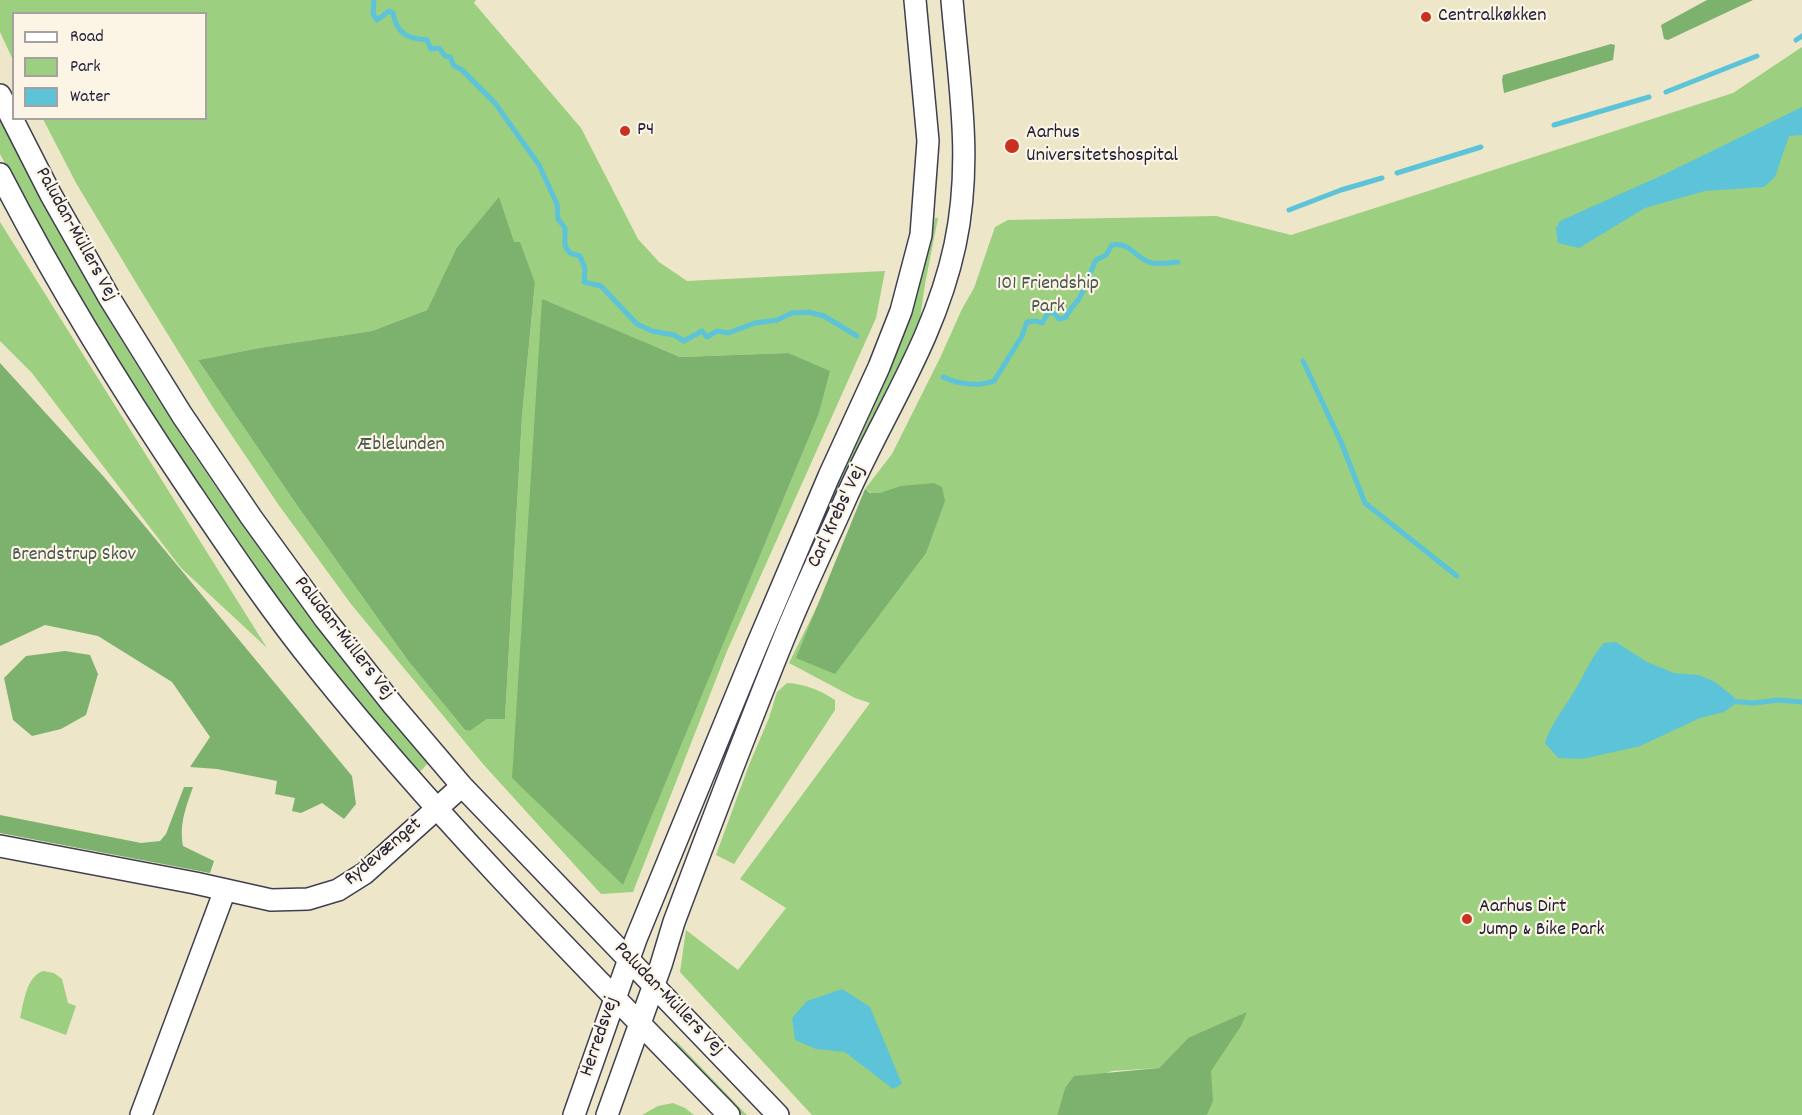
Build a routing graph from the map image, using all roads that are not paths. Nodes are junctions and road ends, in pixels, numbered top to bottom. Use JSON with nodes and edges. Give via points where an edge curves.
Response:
{"nodes":[{"id":1,"x":915,"y":0,"type":"edge"},
{"id":2,"x":952,"y":0,"type":"edge"},
{"id":3,"x":0,"y":95,"type":"edge"},
{"id":4,"x":12,"y":119,"type":"edge"},
{"id":5,"x":13,"y":120,"type":"edge"},
{"id":6,"x":0,"y":174,"type":"edge"},
{"id":7,"x":462,"y":786,"type":"junction"},
{"id":8,"x":436,"y":808,"type":"junction"},
{"id":9,"x":0,"y":846,"type":"edge"},
{"id":10,"x":225,"y":890,"type":"junction"},
{"id":11,"x":628,"y":959,"type":"junction"},
{"id":12,"x":653,"y":985,"type":"junction"},
{"id":13,"x":614,"y":997,"type":"junction"},
{"id":14,"x":639,"y":1022,"type":"junction"},
{"id":15,"x":141,"y":1115,"type":"edge"},
{"id":16,"x":574,"y":1115,"type":"edge"},
{"id":17,"x":607,"y":1115,"type":"edge"},
{"id":18,"x":729,"y":1115,"type":"edge"},
{"id":19,"x":777,"y":1115,"type":"edge"}],
"edges":[{"from":1,"to":11,"type":"street","name":"Carl Krebs' Vej","via":[[928,141],[921,235],[904,300]]},
{"from":2,"to":12,"type":"street","name":"Carl Krebs' Vej","via":[[965,141],[964,184],[947,277],[934,319],[852,485],[789,625]]},
{"from":3,"to":4,"type":"street","name":"Paludan-Müllers Vej"},
{"from":5,"to":7,"type":"street","name":"Paludan-Müllers Vej","via":[[110,299],[250,517],[325,619]]},
{"from":6,"to":8,"type":"street","name":"Paludan-Müllers Vej","via":[[76,312],[238,562],[317,668]]},
{"from":7,"to":8,"type":"street","name":"Rydevænget"},
{"from":7,"to":11,"type":"street","name":"Paludan-Müllers Vej"},
{"from":8,"to":10,"type":"street","name":"Rydevænget","via":[[365,873],[325,896],[271,900]]},
{"from":8,"to":13,"type":"street","name":"Paludan-Müllers Vej"},
{"from":9,"to":10,"type":"street","name":"Rydevænget"},
{"from":10,"to":15,"type":"street"},
{"from":11,"to":12,"type":"street","name":"Paludan-Müllers Vej"},
{"from":11,"to":13,"type":"street","name":"Herredsvej"},
{"from":12,"to":14,"type":"street","name":"Carl Krebs' Vej"},
{"from":12,"to":19,"type":"street","name":"Paludan-Müllers Vej"},
{"from":13,"to":14,"type":"street","name":"Paludan-Müllers Vej"},
{"from":13,"to":16,"type":"street","name":"Herredsvej"},
{"from":14,"to":17,"type":"street","name":"Herredsvej"},
{"from":14,"to":18,"type":"street","name":"Paludan-Müllers Vej"}]}
